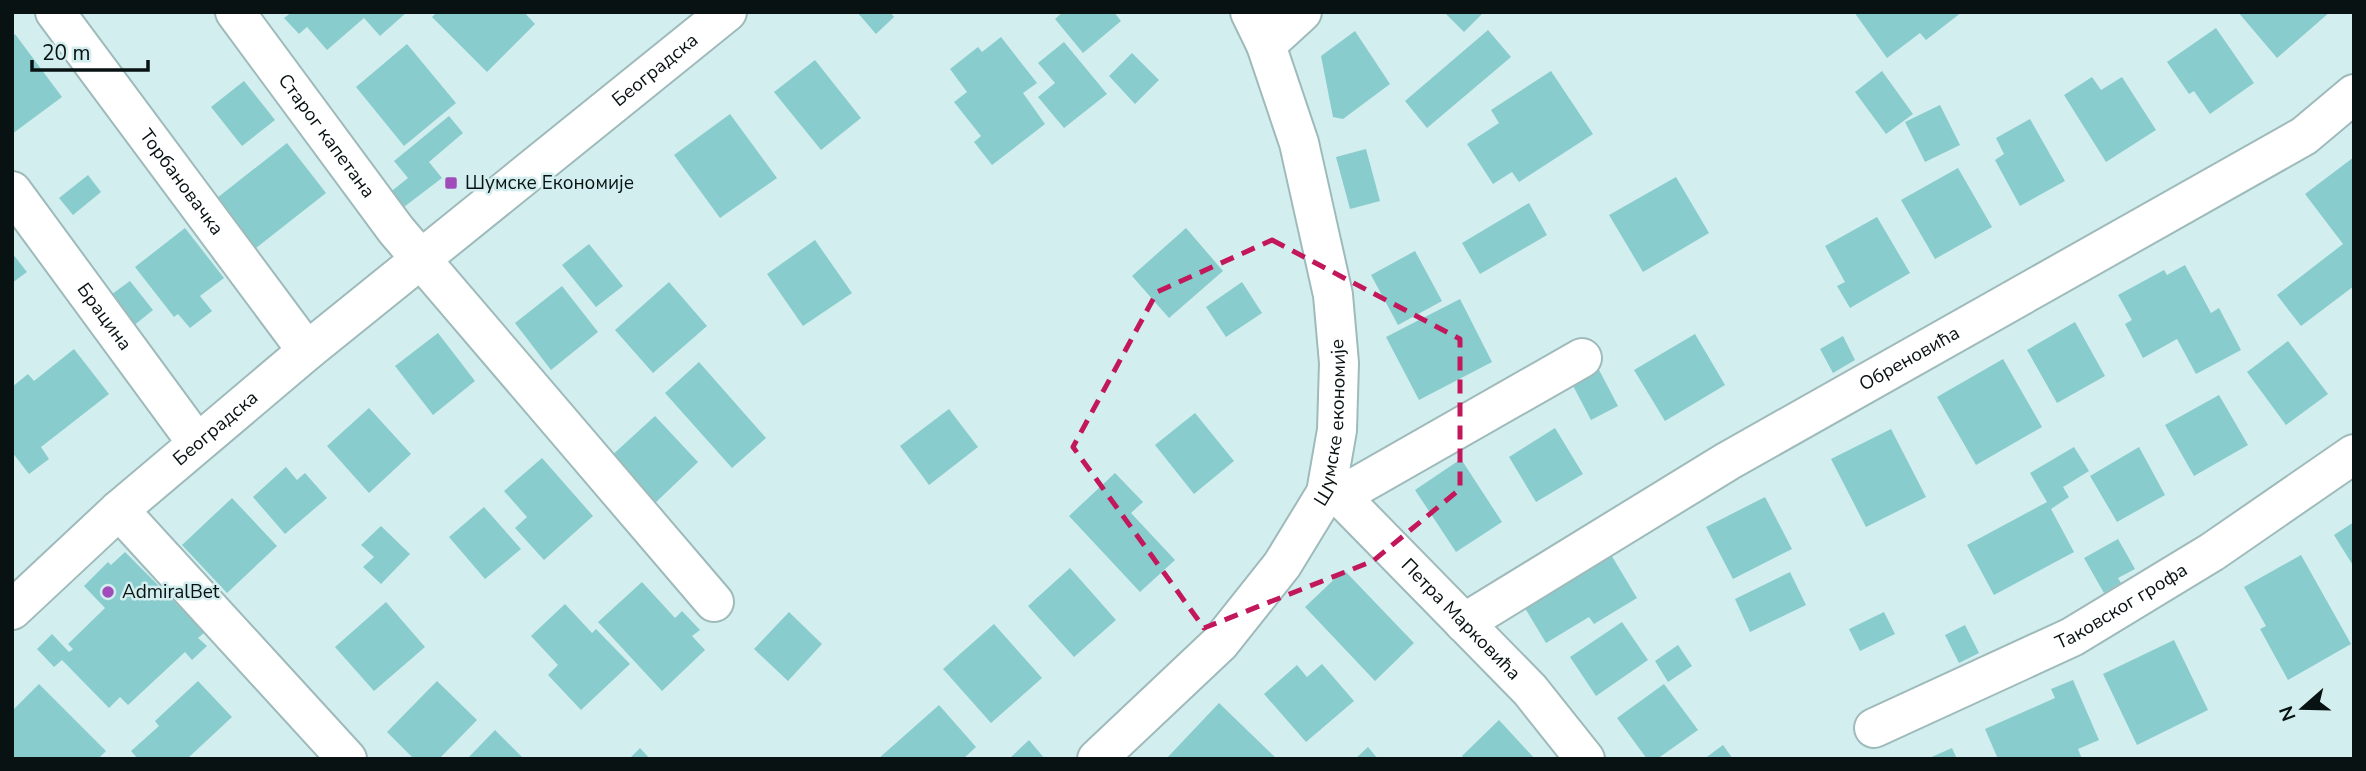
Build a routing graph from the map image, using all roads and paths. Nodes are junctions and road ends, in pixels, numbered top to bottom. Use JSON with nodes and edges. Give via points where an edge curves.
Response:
{"nodes":[{"id":1,"x":55,"y":12,"type":"edge"},
{"id":2,"x":235,"y":12,"type":"edge"},
{"id":3,"x":727,"y":12,"type":"edge"},
{"id":4,"x":1302,"y":12,"type":"edge"},
{"id":5,"x":1258,"y":28,"type":"edge"},
{"id":6,"x":2354,"y":94,"type":"edge"},
{"id":7,"x":12,"y":191,"type":"edge"},
{"id":8,"x":420,"y":259,"type":"junction"},
{"id":9,"x":307,"y":351,"type":"junction"},
{"id":10,"x":1581,"y":358,"type":"dead end"},
{"id":11,"x":197,"y":443,"type":"junction"},
{"id":12,"x":2354,"y":454,"type":"edge"},
{"id":13,"x":1333,"y":494,"type":"junction"},
{"id":14,"x":119,"y":510,"type":"junction"},
{"id":15,"x":714,"y":602,"type":"dead end"},
{"id":16,"x":14,"y":603,"type":"edge"},
{"id":17,"x":1464,"y":623,"type":"junction"},
{"id":18,"x":1874,"y":728,"type":"dead end"},
{"id":19,"x":347,"y":759,"type":"edge"},
{"id":20,"x":1097,"y":759,"type":"edge"},
{"id":21,"x":1585,"y":759,"type":"edge"}],
"edges":[{"from":1,"to":9,"type":"street","name":"Торбановачка"},
{"from":2,"to":8,"type":"street","name":"Старог капетана"},
{"from":3,"to":8,"type":"street","name":"Београдска"},
{"from":4,"to":5,"type":"street"},
{"from":5,"to":13,"type":"street","name":"Шумске економије","via":[[1298,143],[1333,295],[1339,363]]},
{"from":6,"to":17,"type":"street","name":"Обреновића","via":[[2304,136],[1728,461]]},
{"from":7,"to":11,"type":"street","name":"Брацина"},
{"from":8,"to":9,"type":"street","name":"Београдска"},
{"from":8,"to":15,"type":"street"},
{"from":9,"to":11,"type":"street","name":"Београдска"},
{"from":10,"to":13,"type":"street"},
{"from":11,"to":14,"type":"street","name":"Београдска"},
{"from":12,"to":18,"type":"street","name":"Таковског грофа","via":[[2212,552],[2071,637]]},
{"from":13,"to":17,"type":"street","name":"Петра Марковића"},
{"from":13,"to":20,"type":"street","name":"Шумске економије","via":[[1220,643]]},
{"from":14,"to":16,"type":"street","name":"Београдска"},
{"from":14,"to":19,"type":"street"},
{"from":17,"to":21,"type":"street","name":"Петра Марковића","via":[[1530,690]]}]}
